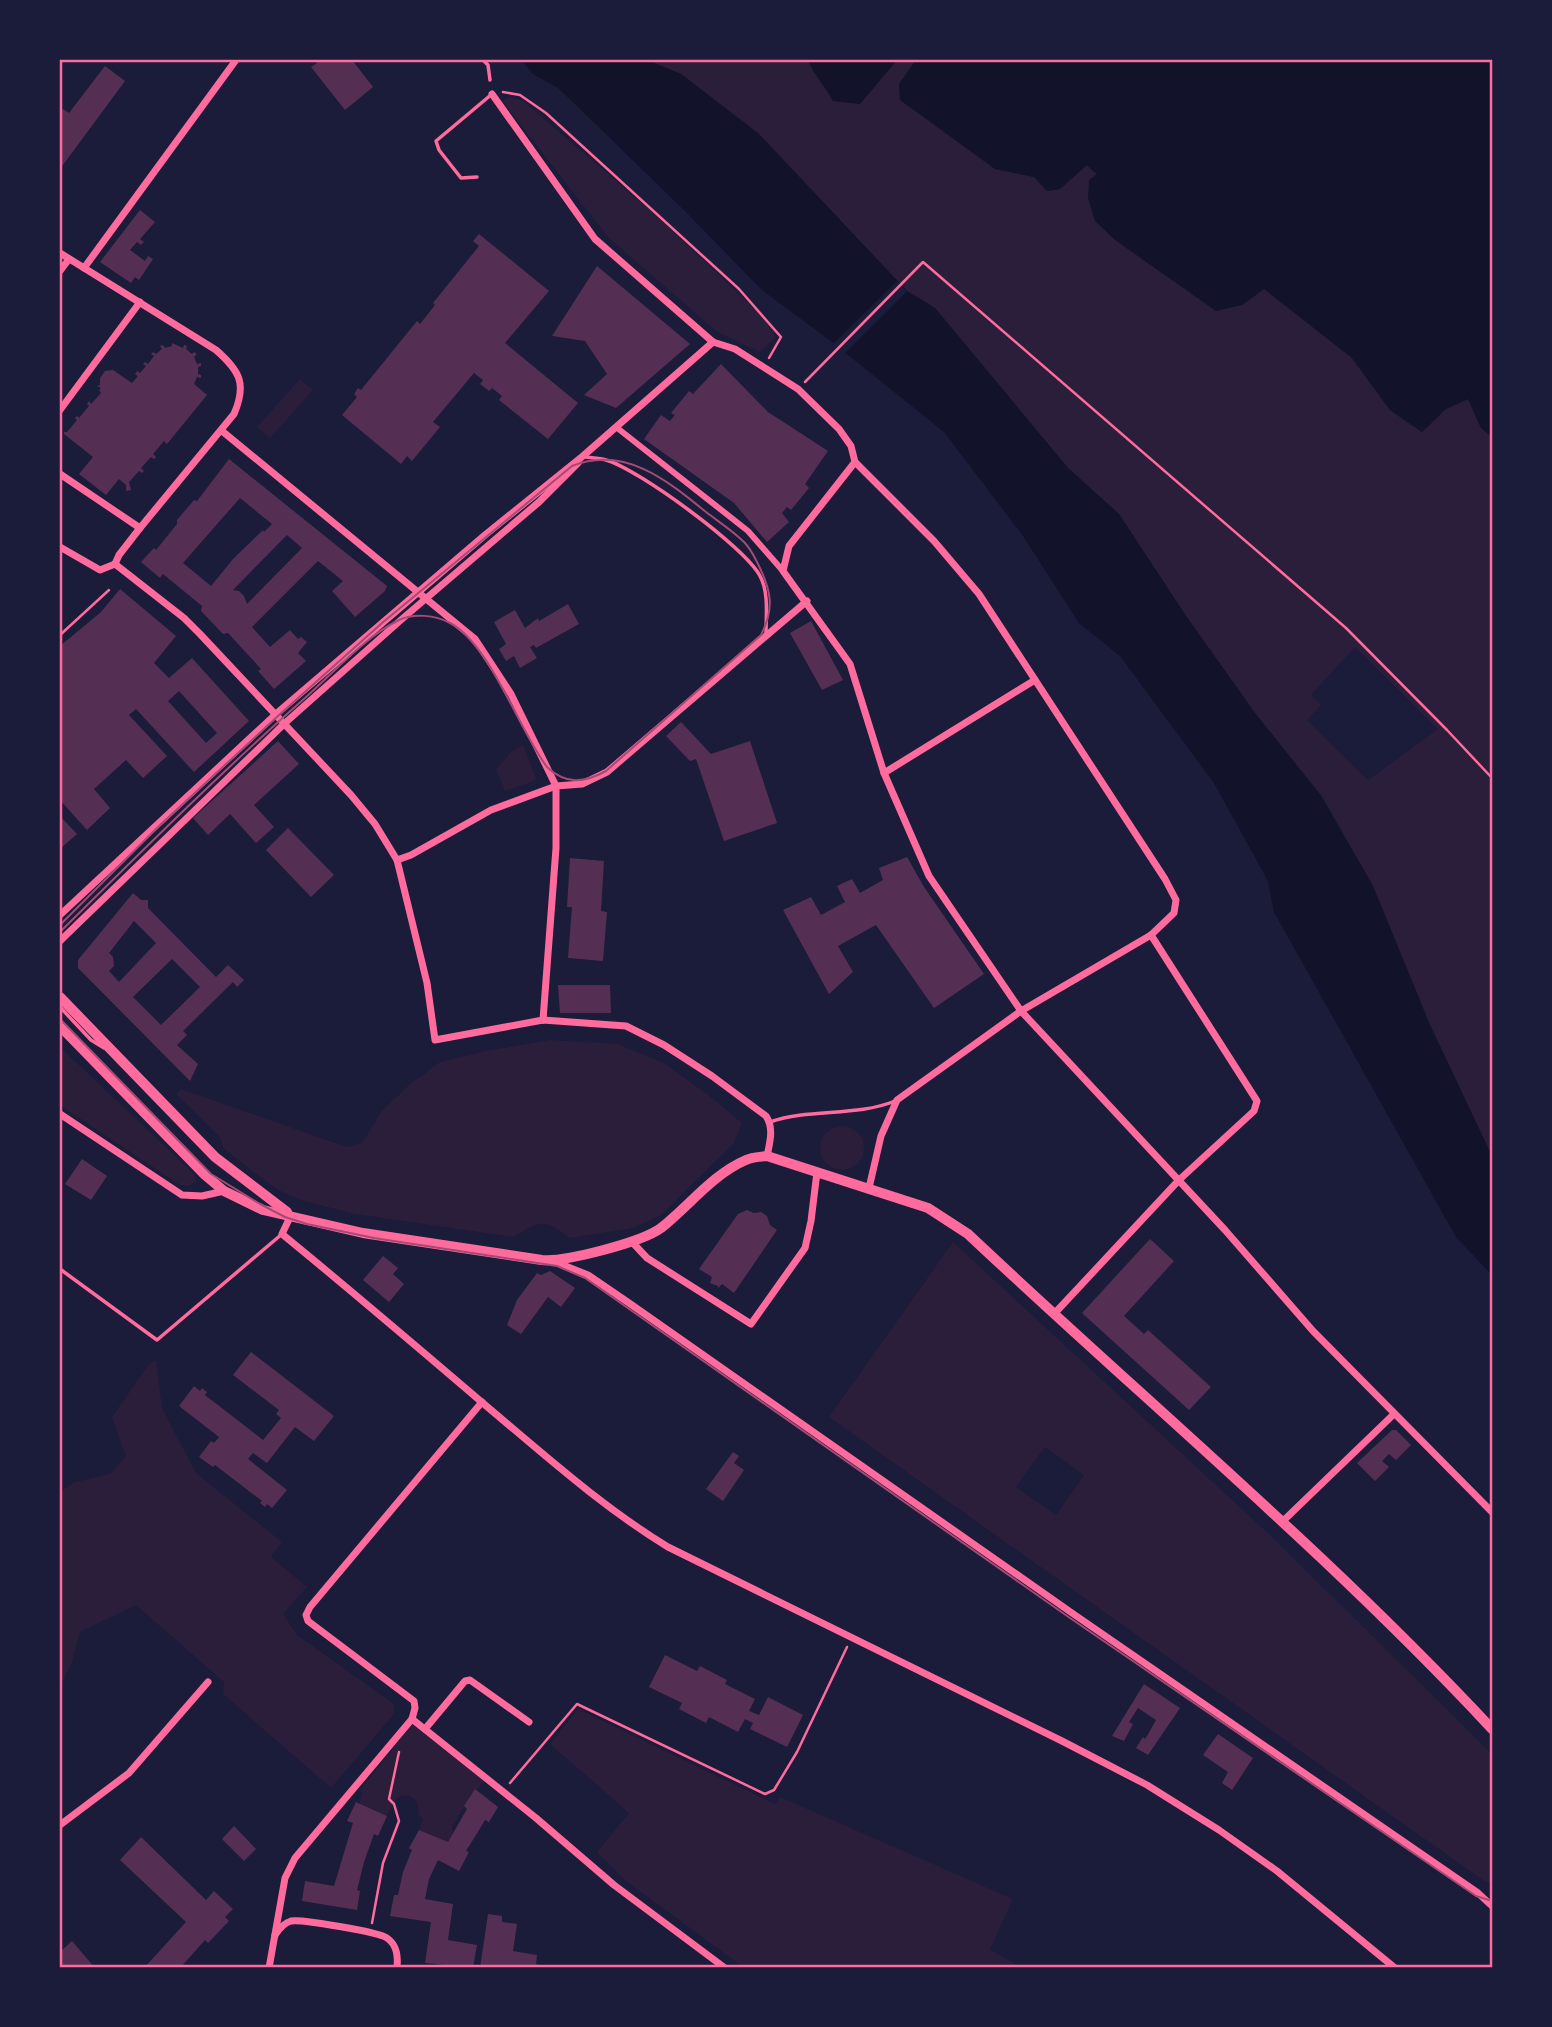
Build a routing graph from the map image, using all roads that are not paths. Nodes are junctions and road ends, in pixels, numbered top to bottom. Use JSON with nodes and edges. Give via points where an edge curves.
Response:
{"nodes":[{"id":1,"x":236,"y":60,"type":"edge"},
{"id":2,"x":483,"y":60,"type":"edge"},
{"id":3,"x":490,"y":80,"type":"dead end"},
{"id":4,"x":492,"y":94,"type":"joint"},
{"id":5,"x":477,"y":177,"type":"dead end"},
{"id":6,"x":60,"y":253,"type":"edge"},
{"id":7,"x":69,"y":259,"type":"junction"},
{"id":8,"x":84,"y":268,"type":"junction"},
{"id":9,"x":60,"y":271,"type":"edge"},
{"id":10,"x":140,"y":302,"type":"junction"},
{"id":11,"x":713,"y":341,"type":"junction"},
{"id":12,"x":60,"y":410,"type":"edge"},
{"id":13,"x":616,"y":427,"type":"junction"},
{"id":14,"x":222,"y":431,"type":"junction"},
{"id":15,"x":583,"y":456,"type":"junction"},
{"id":16,"x":855,"y":462,"type":"junction"},
{"id":17,"x":60,"y":474,"type":"edge"},
{"id":18,"x":139,"y":528,"type":"junction"},
{"id":19,"x":60,"y":547,"type":"edge"},
{"id":20,"x":115,"y":564,"type":"junction"},
{"id":21,"x":783,"y":571,"type":"junction"},
{"id":22,"x":418,"y":592,"type":"junction"},
{"id":23,"x":426,"y":598,"type":"junction"},
{"id":24,"x":807,"y":601,"type":"junction"},
{"id":25,"x":766,"y":636,"type":"junction"},
{"id":26,"x":1035,"y":680,"type":"junction"},
{"id":27,"x":276,"y":714,"type":"junction"},
{"id":28,"x":285,"y":723,"type":"junction"},
{"id":29,"x":884,"y":773,"type":"junction"},
{"id":30,"x":556,"y":786,"type":"junction"},
{"id":31,"x":397,"y":860,"type":"junction"},
{"id":32,"x":60,"y":915,"type":"edge"},
{"id":33,"x":1151,"y":935,"type":"junction"},
{"id":34,"x":60,"y":941,"type":"edge"},
{"id":35,"x":60,"y":997,"type":"edge"},
{"id":36,"x":60,"y":1007,"type":"edge"},
{"id":37,"x":1021,"y":1011,"type":"junction"},
{"id":38,"x":543,"y":1020,"type":"junction"},
{"id":39,"x":60,"y":1026,"type":"edge"},
{"id":40,"x":121,"y":1059,"type":"junction"},
{"id":41,"x":897,"y":1100,"type":"junction"},
{"id":42,"x":60,"y":1114,"type":"edge"},
{"id":43,"x":770,"y":1122,"type":"junction"},
{"id":44,"x":767,"y":1156,"type":"junction"},
{"id":45,"x":817,"y":1172,"type":"junction"},
{"id":46,"x":1179,"y":1180,"type":"junction"},
{"id":47,"x":869,"y":1188,"type":"junction"},
{"id":48,"x":224,"y":1191,"type":"junction"},
{"id":49,"x":292,"y":1215,"type":"junction"},
{"id":50,"x":282,"y":1234,"type":"junction"},
{"id":51,"x":633,"y":1242,"type":"junction"},
{"id":52,"x":549,"y":1260,"type":"junction"},
{"id":53,"x":60,"y":1269,"type":"edge"},
{"id":54,"x":1054,"y":1314,"type":"junction"},
{"id":55,"x":482,"y":1402,"type":"junction"},
{"id":56,"x":1394,"y":1414,"type":"junction"},
{"id":57,"x":1493,"y":1513,"type":"edge"},
{"id":58,"x":1282,"y":1522,"type":"junction"},
{"id":59,"x":208,"y":1682,"type":"dead end"},
{"id":60,"x":412,"y":1719,"type":"junction"},
{"id":61,"x":529,"y":1722,"type":"dead end"},
{"id":62,"x":425,"y":1729,"type":"junction"},
{"id":63,"x":1493,"y":1729,"type":"edge"},
{"id":64,"x":60,"y":1825,"type":"edge"},
{"id":65,"x":1478,"y":1893,"type":"junction"},
{"id":66,"x":1493,"y":1898,"type":"edge"},
{"id":67,"x":1493,"y":1906,"type":"edge"},
{"id":68,"x":274,"y":1938,"type":"junction"},
{"id":69,"x":269,"y":1968,"type":"edge"},
{"id":70,"x":397,"y":1968,"type":"edge"},
{"id":71,"x":725,"y":1968,"type":"edge"},
{"id":72,"x":1395,"y":1968,"type":"edge"}],
"edges":[{"from":1,"to":8,"type":"street"},
{"from":2,"to":3,"type":"lane"},
{"from":4,"to":5,"type":"lane","via":[[436,141],[461,178]]},
{"from":4,"to":11,"type":"street","via":[[595,239]]},
{"from":6,"to":7,"type":"street"},
{"from":7,"to":8,"type":"street"},
{"from":7,"to":9,"type":"street"},
{"from":8,"to":10,"type":"street"},
{"from":10,"to":12,"type":"street"},
{"from":10,"to":14,"type":"street","via":[[231,363],[239,378],[241,398]]},
{"from":11,"to":13,"type":"street"},
{"from":11,"to":16,"type":"street","via":[[735,349],[799,389],[839,429]]},
{"from":13,"to":15,"type":"street"},
{"from":13,"to":21,"type":"street","via":[[748,531]]},
{"from":14,"to":18,"type":"street"},
{"from":14,"to":22,"type":"street"},
{"from":15,"to":22,"type":"street"},
{"from":15,"to":23,"type":"street","via":[[539,502]]},
{"from":15,"to":25,"type":"lane","via":[[607,460],[643,478],[745,555],[766,589]]},
{"from":16,"to":21,"type":"street","via":[[789,546]]},
{"from":16,"to":26,"type":"street","via":[[979,594]]},
{"from":17,"to":18,"type":"street"},
{"from":18,"to":20,"type":"street"},
{"from":19,"to":20,"type":"street","via":[[100,570]]},
{"from":20,"to":27,"type":"street","via":[[184,618]]},
{"from":21,"to":24,"type":"street"},
{"from":22,"to":23,"type":"street"},
{"from":22,"to":27,"type":"street"},
{"from":23,"to":28,"type":"street"},
{"from":23,"to":30,"type":"street","via":[[485,652]]},
{"from":24,"to":25,"type":"street"},
{"from":24,"to":29,"type":"street","via":[[850,664]]},
{"from":25,"to":30,"type":"street","via":[[607,772],[582,784]]},
{"from":26,"to":29,"type":"street"},
{"from":26,"to":33,"type":"street","via":[[1176,900],[1174,913]]},
{"from":27,"to":28,"type":"street"},
{"from":27,"to":32,"type":"street"},
{"from":28,"to":31,"type":"street","via":[[367,814]]},
{"from":28,"to":34,"type":"street"},
{"from":29,"to":37,"type":"street","via":[[929,876]]},
{"from":30,"to":31,"type":"street","via":[[491,810]]},
{"from":30,"to":38,"type":"street"},
{"from":31,"to":38,"type":"street","via":[[435,1040]]},
{"from":33,"to":37,"type":"street"},
{"from":33,"to":46,"type":"street","via":[[1257,1101],[1254,1111]]},
{"from":35,"to":40,"type":"street"},
{"from":36,"to":40,"type":"lane","via":[[91,1040]]},
{"from":37,"to":41,"type":"street"},
{"from":37,"to":46,"type":"street"},
{"from":38,"to":43,"type":"street","via":[[626,1026],[712,1076]]},
{"from":39,"to":48,"type":"street"},
{"from":40,"to":49,"type":"street","via":[[215,1157]]},
{"from":41,"to":43,"type":"lane","via":[[879,1107],[786,1116]]},
{"from":41,"to":47,"type":"street","via":[[881,1136]]},
{"from":42,"to":48,"type":"street","via":[[182,1195]]},
{"from":43,"to":44,"type":"street"},
{"from":44,"to":45,"type":"street"},
{"from":44,"to":51,"type":"street","via":[[747,1160],[716,1179],[658,1230]]},
{"from":45,"to":47,"type":"street"},
{"from":45,"to":51,"type":"street","via":[[805,1248],[751,1324],[647,1258]]},
{"from":46,"to":54,"type":"street"},
{"from":46,"to":56,"type":"street"},
{"from":47,"to":54,"type":"street","via":[[928,1208],[959,1227]]},
{"from":48,"to":49,"type":"street","via":[[263,1210]]},
{"from":49,"to":50,"type":"street"},
{"from":49,"to":52,"type":"street","via":[[363,1233]]},
{"from":50,"to":53,"type":"lane","via":[[158,1340]]},
{"from":50,"to":55,"type":"street"},
{"from":51,"to":52,"type":"street"},
{"from":52,"to":65,"type":"street","via":[[588,1275]]},
{"from":54,"to":58,"type":"street"},
{"from":55,"to":60,"type":"street","via":[[306,1615],[414,1701]]},
{"from":55,"to":72,"type":"street","via":[[627,1523],[1147,1785],[1277,1871]]},
{"from":56,"to":57,"type":"street"},
{"from":56,"to":58,"type":"street"},
{"from":58,"to":63,"type":"street"},
{"from":59,"to":64,"type":"street","via":[[138,1764]]},
{"from":60,"to":62,"type":"street"},
{"from":60,"to":68,"type":"street","via":[[295,1858],[285,1878]]},
{"from":61,"to":62,"type":"street","via":[[470,1680]]},
{"from":62,"to":71,"type":"street","via":[[614,1885]]},
{"from":65,"to":66,"type":"street"},
{"from":65,"to":67,"type":"street"},
{"from":68,"to":69,"type":"street"},
{"from":68,"to":70,"type":"street","via":[[292,1921],[370,1932],[394,1946]]}]}
